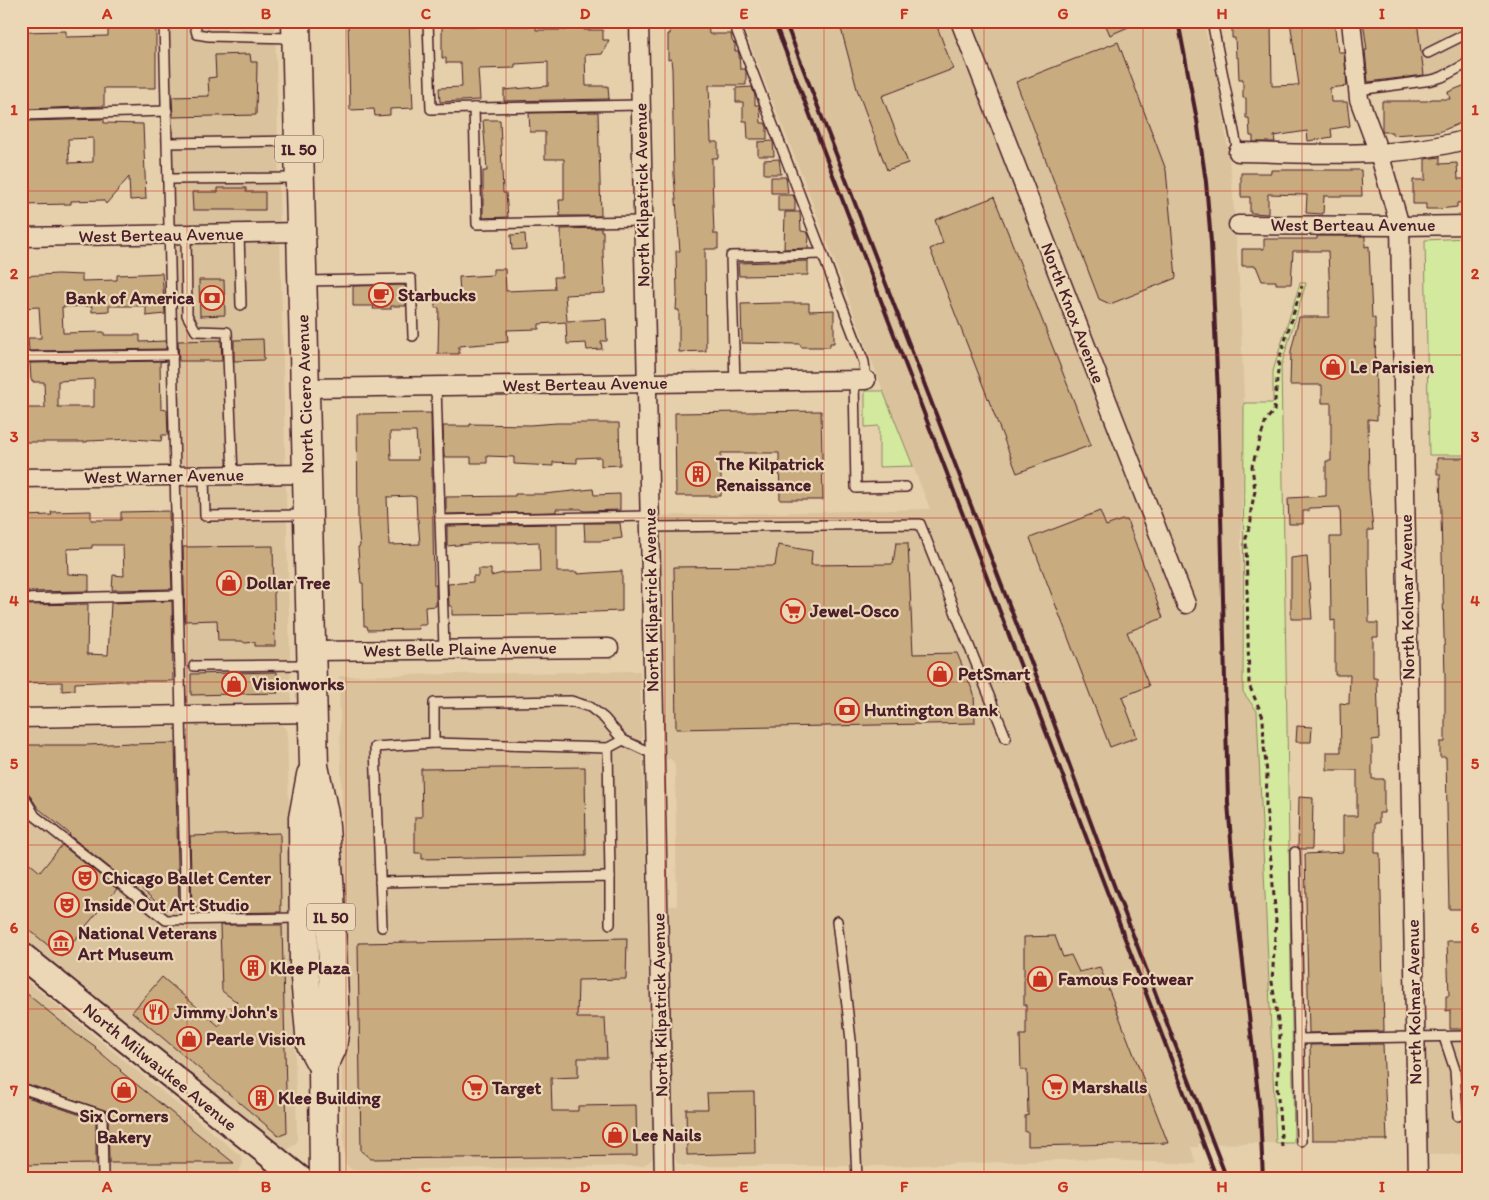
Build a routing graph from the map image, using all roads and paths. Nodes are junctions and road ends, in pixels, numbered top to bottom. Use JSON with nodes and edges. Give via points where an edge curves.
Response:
{"nodes":[{"id":1,"x":164,"y":21,"type":"edge"},
{"id":2,"x":194,"y":21,"type":"edge"},
{"id":3,"x":428,"y":21,"type":"edge"},
{"id":4,"x":639,"y":21,"type":"edge"},
{"id":5,"x":733,"y":21,"type":"edge"},
{"id":6,"x":960,"y":21,"type":"edge"},
{"id":7,"x":1212,"y":21,"type":"edge"},
{"id":8,"x":1351,"y":21,"type":"edge"},
{"id":9,"x":296,"y":30,"type":"edge"},
{"id":10,"x":1468,"y":33,"type":"edge"},
{"id":11,"x":1428,"y":53,"type":"dead end"},
{"id":12,"x":1468,"y":63,"type":"edge"},
{"id":13,"x":1358,"y":90,"type":"junction"},
{"id":14,"x":640,"y":105,"type":"junction"},
{"id":15,"x":474,"y":108,"type":"junction"},
{"id":16,"x":167,"y":112,"type":"junction"},
{"id":17,"x":21,"y":115,"type":"edge"},
{"id":18,"x":1468,"y":139,"type":"edge"},
{"id":19,"x":299,"y":141,"type":"junction"},
{"id":20,"x":168,"y":143,"type":"junction"},
{"id":21,"x":1238,"y":152,"type":"joint"},
{"id":22,"x":1378,"y":153,"type":"junction"},
{"id":23,"x":300,"y":178,"type":"junction"},
{"id":24,"x":168,"y":179,"type":"junction"},
{"id":25,"x":643,"y":221,"type":"junction"},
{"id":26,"x":1468,"y":224,"type":"edge"},
{"id":27,"x":1238,"y":225,"type":"dead end"},
{"id":28,"x":1400,"y":226,"type":"junction"},
{"id":29,"x":301,"y":232,"type":"junction"},
{"id":30,"x":239,"y":233,"type":"junction"},
{"id":31,"x":178,"y":234,"type":"junction"},
{"id":32,"x":21,"y":237,"type":"edge"},
{"id":33,"x":823,"y":254,"type":"junction"},
{"id":34,"x":302,"y":281,"type":"junction"},
{"id":35,"x":1302,"y":286,"type":"dead end"},
{"id":36,"x":241,"y":305,"type":"dead end"},
{"id":37,"x":413,"y":336,"type":"dead end"},
{"id":38,"x":173,"y":355,"type":"junction"},
{"id":39,"x":21,"y":358,"type":"edge"},
{"id":40,"x":860,"y":380,"type":"junction"},
{"id":41,"x":736,"y":382,"type":"junction"},
{"id":42,"x":646,"y":383,"type":"junction"},
{"id":43,"x":436,"y":386,"type":"junction"},
{"id":44,"x":305,"y":388,"type":"junction"},
{"id":45,"x":307,"y":474,"type":"junction"},
{"id":46,"x":204,"y":475,"type":"junction"},
{"id":47,"x":233,"y":475,"type":"junction"},
{"id":48,"x":175,"y":476,"type":"junction"},
{"id":49,"x":21,"y":478,"type":"edge"},
{"id":50,"x":906,"y":487,"type":"dead end"},
{"id":51,"x":308,"y":515,"type":"junction"},
{"id":52,"x":440,"y":520,"type":"junction"},
{"id":53,"x":650,"y":522,"type":"junction"},
{"id":54,"x":178,"y":595,"type":"junction"},
{"id":55,"x":21,"y":599,"type":"edge"},
{"id":56,"x":1186,"y":604,"type":"dead end"},
{"id":57,"x":609,"y":648,"type":"dead end"},
{"id":58,"x":444,"y":649,"type":"junction"},
{"id":59,"x":312,"y":658,"type":"junction"},
{"id":60,"x":194,"y":666,"type":"dead end"},
{"id":61,"x":313,"y":713,"type":"junction"},
{"id":62,"x":180,"y":715,"type":"junction"},
{"id":63,"x":21,"y":718,"type":"edge"},
{"id":64,"x":1006,"y":738,"type":"dead end"},
{"id":65,"x":623,"y":740,"type":"junction"},
{"id":66,"x":434,"y":743,"type":"junction"},
{"id":67,"x":608,"y":748,"type":"junction"},
{"id":68,"x":655,"y":755,"type":"junction"},
{"id":69,"x":314,"y":766,"type":"junction"},
{"id":70,"x":21,"y":792,"type":"edge"},
{"id":71,"x":1295,"y":852,"type":"dead end"},
{"id":72,"x":610,"y":877,"type":"junction"},
{"id":73,"x":380,"y":882,"type":"junction"},
{"id":74,"x":303,"y":918,"type":"junction"},
{"id":75,"x":186,"y":920,"type":"junction"},
{"id":76,"x":837,"y":921,"type":"dead end"},
{"id":77,"x":610,"y":924,"type":"dead end"},
{"id":78,"x":382,"y":927,"type":"dead end"},
{"id":79,"x":21,"y":955,"type":"edge"},
{"id":80,"x":1468,"y":1036,"type":"edge"},
{"id":81,"x":1415,"y":1037,"type":"junction"},
{"id":82,"x":1444,"y":1037,"type":"junction"},
{"id":83,"x":1299,"y":1039,"type":"junction"},
{"id":84,"x":323,"y":1067,"type":"junction"},
{"id":85,"x":21,"y":1088,"type":"edge"},
{"id":86,"x":1458,"y":1116,"type":"dead end"},
{"id":87,"x":1301,"y":1141,"type":"dead end"},
{"id":88,"x":1282,"y":1147,"type":"dead end"},
{"id":89,"x":103,"y":1179,"type":"edge"},
{"id":90,"x":300,"y":1179,"type":"edge"},
{"id":91,"x":324,"y":1179,"type":"edge"},
{"id":92,"x":664,"y":1179,"type":"edge"},
{"id":93,"x":857,"y":1179,"type":"edge"},
{"id":94,"x":1418,"y":1179,"type":"edge"}],
"edges":[{"from":1,"to":16,"type":"lane"},
{"from":2,"to":9,"type":"lane","via":[[197,34],[243,37]]},
{"from":3,"to":15,"type":"lane","via":[[431,109]]},
{"from":4,"to":14,"type":"street","name":"North Kilpatrick Avenue"},
{"from":5,"to":33,"type":"lane"},
{"from":6,"to":56,"type":"street","name":"North Knox Avenue"},
{"from":7,"to":21,"type":"lane"},
{"from":8,"to":13,"type":"street","name":"North Kolmar Avenue"},
{"from":9,"to":19,"type":"main road","name":"North Cicero Avenue","number":"IL 50"},
{"from":10,"to":11,"type":"lane"},
{"from":12,"to":13,"type":"lane","via":[[1432,80]]},
{"from":13,"to":22,"type":"street","name":"North Kolmar Avenue"},
{"from":14,"to":15,"type":"lane"},
{"from":14,"to":25,"type":"street","name":"North Kilpatrick Avenue"},
{"from":15,"to":25,"type":"lane","via":[[476,224]]},
{"from":16,"to":17,"type":"lane"},
{"from":16,"to":20,"type":"lane"},
{"from":18,"to":22,"type":"street"},
{"from":19,"to":20,"type":"lane"},
{"from":19,"to":23,"type":"main road","name":"North Cicero Avenue","number":"IL 50"},
{"from":20,"to":24,"type":"lane"},
{"from":21,"to":22,"type":"street"},
{"from":22,"to":28,"type":"street","name":"North Kolmar Avenue"},
{"from":23,"to":24,"type":"lane"},
{"from":23,"to":29,"type":"main road","name":"North Cicero Avenue","number":"IL 50"},
{"from":24,"to":31,"type":"lane"},
{"from":25,"to":42,"type":"street","name":"North Kilpatrick Avenue"},
{"from":26,"to":28,"type":"street","name":"West Berteau Avenue"},
{"from":27,"to":28,"type":"street","name":"West Berteau Avenue"},
{"from":28,"to":81,"type":"street","name":"North Kolmar Avenue"},
{"from":29,"to":30,"type":"street","name":"West Berteau Avenue"},
{"from":29,"to":34,"type":"main road","name":"North Cicero Avenue","number":"IL 50"},
{"from":30,"to":31,"type":"street","name":"West Berteau Avenue"},
{"from":30,"to":36,"type":"lane"},
{"from":31,"to":32,"type":"street","name":"West Berteau Avenue"},
{"from":31,"to":38,"type":"lane"},
{"from":31,"to":47,"type":"lane","via":[[187,315],[196,331],[227,332]]},
{"from":33,"to":40,"type":"lane","via":[[864,362]]},
{"from":33,"to":41,"type":"lane","via":[[731,256]]},
{"from":34,"to":37,"type":"lane","via":[[411,279]]},
{"from":34,"to":44,"type":"main road","name":"North Cicero Avenue","number":"IL 50"},
{"from":35,"to":88,"type":"path","via":[[1279,360],[1274,410],[1266,420],[1252,466],[1255,491],[1246,538],[1248,685],[1263,717],[1268,773],[1266,804],[1276,920],[1272,982],[1280,1034],[1277,1086]]},
{"from":38,"to":39,"type":"lane"},
{"from":38,"to":48,"type":"lane"},
{"from":40,"to":41,"type":"street","name":"West Berteau Avenue"},
{"from":40,"to":50,"type":"lane","via":[[856,488]]},
{"from":41,"to":42,"type":"street","name":"West Berteau Avenue"},
{"from":42,"to":43,"type":"street","name":"West Berteau Avenue"},
{"from":42,"to":53,"type":"street","name":"North Kilpatrick Avenue"},
{"from":43,"to":44,"type":"street","name":"West Berteau Avenue"},
{"from":43,"to":52,"type":"lane"},
{"from":44,"to":45,"type":"main road","name":"North Cicero Avenue","number":"IL 50"},
{"from":45,"to":47,"type":"street","name":"West Warner Avenue"},
{"from":45,"to":51,"type":"main road","name":"North Cicero Avenue","number":"IL 50"},
{"from":46,"to":47,"type":"street","name":"West Warner Avenue"},
{"from":46,"to":48,"type":"street","name":"West Warner Avenue"},
{"from":46,"to":51,"type":"lane","via":[[205,516]]},
{"from":48,"to":49,"type":"street","name":"West Warner Avenue"},
{"from":48,"to":54,"type":"lane"},
{"from":51,"to":59,"type":"main road","name":"North Cicero Avenue","number":"IL 50"},
{"from":52,"to":53,"type":"lane"},
{"from":52,"to":58,"type":"lane"},
{"from":53,"to":64,"type":"lane","via":[[920,524]]},
{"from":53,"to":68,"type":"street","name":"North Kilpatrick Avenue"},
{"from":54,"to":55,"type":"lane"},
{"from":54,"to":62,"type":"lane"},
{"from":57,"to":58,"type":"street","name":"West Belle Plaine Avenue"},
{"from":58,"to":59,"type":"street","name":"West Belle Plaine Avenue"},
{"from":59,"to":60,"type":"lane"},
{"from":59,"to":61,"type":"main road","name":"North Cicero Avenue","number":"IL 50"},
{"from":61,"to":62,"type":"street"},
{"from":61,"to":69,"type":"main road","name":"North Cicero Avenue","number":"IL 50"},
{"from":62,"to":63,"type":"street"},
{"from":62,"to":75,"type":"lane"},
{"from":65,"to":66,"type":"lane","via":[[590,707],[571,701],[434,703]]},
{"from":65,"to":67,"type":"lane"},
{"from":65,"to":68,"type":"lane"},
{"from":66,"to":67,"type":"lane"},
{"from":66,"to":73,"type":"lane","via":[[375,747]]},
{"from":67,"to":72,"type":"lane"},
{"from":68,"to":92,"type":"street","name":"North Kilpatrick Avenue"},
{"from":69,"to":74,"type":"main road","name":"North Cicero Avenue","via":[[303,818]]},
{"from":69,"to":84,"type":"main road","name":"North Cicero Avenue","number":"IL 50","via":[[324,814],[335,1026],[332,1048]]},
{"from":70,"to":75,"type":"lane","via":[[35,816],[166,920]]},
{"from":71,"to":83,"type":"lane"},
{"from":72,"to":73,"type":"lane"},
{"from":72,"to":77,"type":"lane"},
{"from":73,"to":78,"type":"lane"},
{"from":74,"to":75,"type":"lane"},
{"from":74,"to":84,"type":"main road","name":"North Cicero Avenue","via":[[304,974],[311,1045]]},
{"from":76,"to":93,"type":"lane","via":[[851,1040]]},
{"from":79,"to":90,"type":"main road","name":"North Milwaukee Avenue"},
{"from":80,"to":82,"type":"lane"},
{"from":81,"to":82,"type":"lane"},
{"from":81,"to":83,"type":"lane"},
{"from":81,"to":94,"type":"street","name":"North Kolmar Avenue"},
{"from":82,"to":86,"type":"lane","via":[[1455,1070]]},
{"from":83,"to":87,"type":"lane"},
{"from":84,"to":91,"type":"main road","name":"North Cicero Avenue","number":"IL 50"},
{"from":85,"to":89,"type":"lane","via":[[102,1115]]}]}
